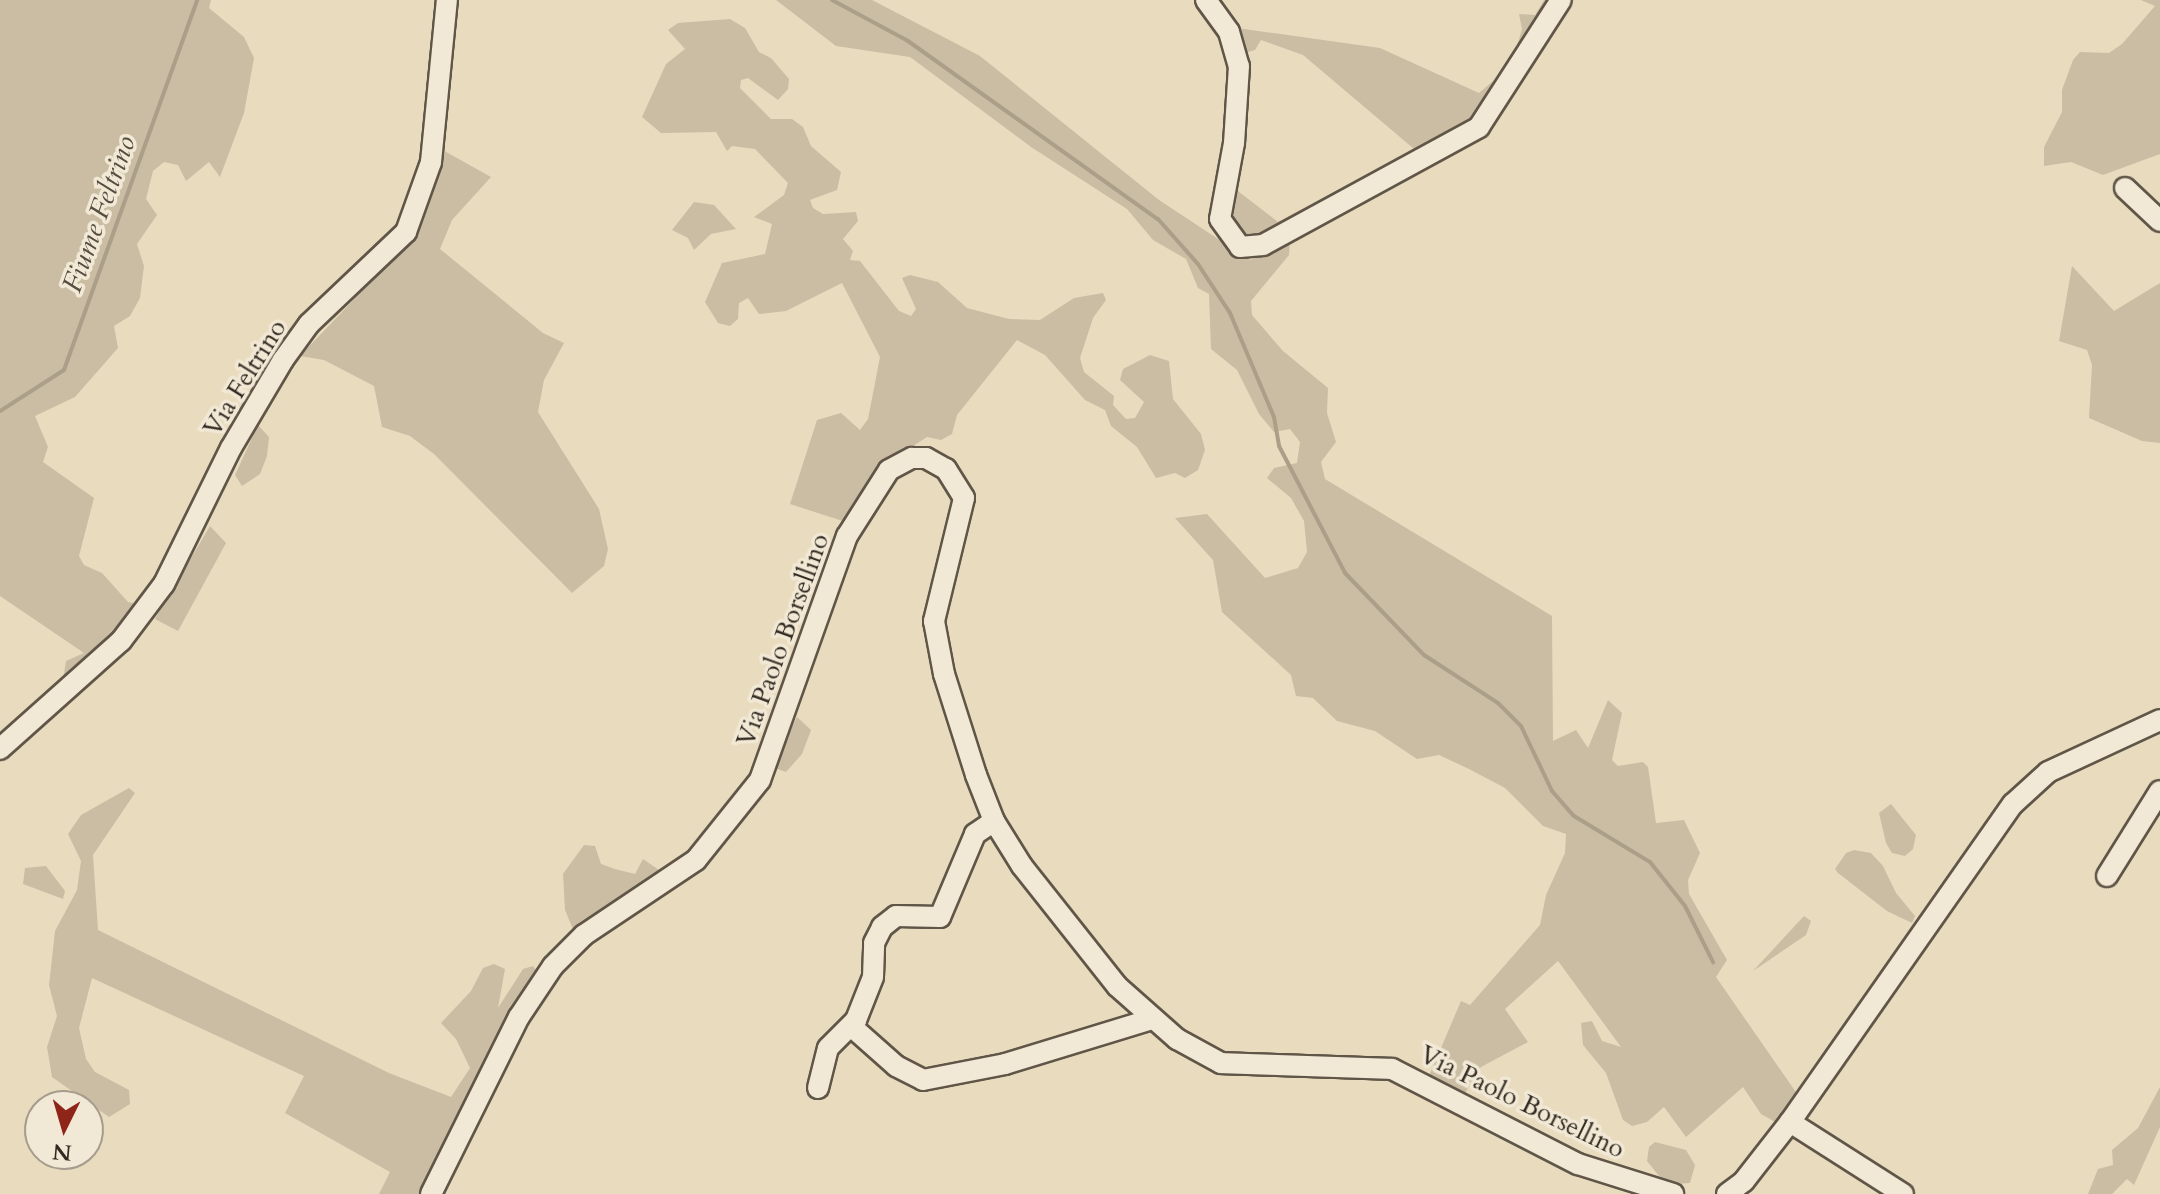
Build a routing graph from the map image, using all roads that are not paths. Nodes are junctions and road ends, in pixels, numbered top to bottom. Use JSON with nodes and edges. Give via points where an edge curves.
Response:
{"nodes":[{"id":1,"x":447,"y":0,"type":"edge"},
{"id":2,"x":1206,"y":0,"type":"edge"},
{"id":3,"x":1561,"y":0,"type":"edge"},
{"id":4,"x":2125,"y":188,"type":"dead end"},
{"id":5,"x":2160,"y":221,"type":"edge"},
{"id":6,"x":2160,"y":720,"type":"edge"},
{"id":7,"x":0,"y":749,"type":"edge"},
{"id":8,"x":2160,"y":791,"type":"edge"},
{"id":9,"x":994,"y":821,"type":"junction"},
{"id":10,"x":2107,"y":876,"type":"dead end"},
{"id":11,"x":1152,"y":1019,"type":"junction"},
{"id":12,"x":851,"y":1026,"type":"junction"},
{"id":13,"x":818,"y":1088,"type":"dead end"},
{"id":14,"x":1790,"y":1122,"type":"junction"},
{"id":15,"x":431,"y":1194,"type":"edge"},
{"id":16,"x":1673,"y":1194,"type":"edge"},
{"id":17,"x":1728,"y":1194,"type":"edge"},
{"id":18,"x":1903,"y":1194,"type":"edge"}],
"edges":[{"from":1,"to":7,"type":"street","name":"Via Feltrino","via":[[431,162],[406,232],[309,324],[283,360],[231,448],[164,584],[121,641]]},
{"from":2,"to":3,"type":"street","via":[[1229,32],[1239,66],[1234,143],[1220,219],[1240,247],[1263,245],[1479,127]]},
{"from":4,"to":5,"type":"street"},
{"from":6,"to":14,"type":"street","via":[[2048,772],[2013,804]]},
{"from":8,"to":10,"type":"street"},
{"from":9,"to":11,"type":"street","name":"Via Paolo Borsellino","via":[[1060,920]]},
{"from":9,"to":12,"type":"street","via":[[975,834],[940,917],[896,916],[882,927],[874,943],[873,977]]},
{"from":9,"to":15,"type":"street","name":"Via Paolo Borsellino","via":[[944,674],[934,621],[964,498],[938,462],[912,458],[889,470],[847,536],[760,780],[696,860],[584,935],[553,966],[519,1017]]},
{"from":11,"to":12,"type":"street","via":[[1005,1064],[923,1080],[896,1066]]},
{"from":11,"to":16,"type":"street","name":"Via Paolo Borsellino","via":[[1221,1063],[1392,1069],[1578,1164]]},
{"from":12,"to":13,"type":"street","via":[[828,1048]]},
{"from":14,"to":17,"type":"street"},
{"from":14,"to":18,"type":"street"}]}
